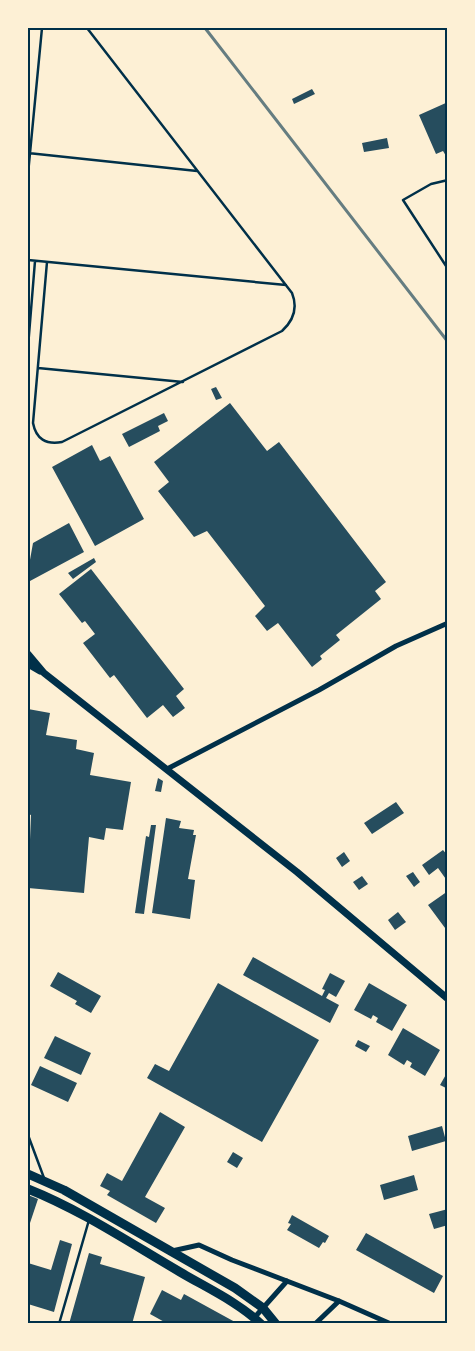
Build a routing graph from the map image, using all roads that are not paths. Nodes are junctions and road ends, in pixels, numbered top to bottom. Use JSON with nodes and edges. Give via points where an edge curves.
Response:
{"nodes":[{"id":1,"x":42,"y":28,"type":"edge"},
{"id":2,"x":87,"y":28,"type":"edge"},
{"id":3,"x":28,"y":154,"type":"edge"},
{"id":4,"x":197,"y":171,"type":"junction"},
{"id":5,"x":28,"y":174,"type":"edge"},
{"id":6,"x":448,"y":180,"type":"edge"},
{"id":7,"x":28,"y":260,"type":"edge"},
{"id":8,"x":35,"y":261,"type":"junction"},
{"id":9,"x":47,"y":262,"type":"junction"},
{"id":10,"x":448,"y":269,"type":"edge"},
{"id":11,"x":286,"y":285,"type":"junction"},
{"id":12,"x":28,"y":347,"type":"edge"},
{"id":13,"x":38,"y":368,"type":"junction"},
{"id":14,"x":183,"y":382,"type":"junction"},
{"id":15,"x":448,"y":623,"type":"edge"},
{"id":16,"x":28,"y":654,"type":"edge"},
{"id":17,"x":28,"y":664,"type":"edge"},
{"id":18,"x":44,"y":673,"type":"junction"},
{"id":19,"x":167,"y":769,"type":"junction"},
{"id":20,"x":448,"y":999,"type":"edge"},
{"id":21,"x":28,"y":1134,"type":"edge"},
{"id":22,"x":28,"y":1174,"type":"edge"},
{"id":23,"x":45,"y":1180,"type":"junction"},
{"id":24,"x":28,"y":1189,"type":"edge"},
{"id":25,"x":39,"y":1193,"type":"junction"},
{"id":26,"x":89,"y":1219,"type":"junction"},
{"id":27,"x":151,"y":1239,"type":"junction"},
{"id":28,"x":144,"y":1250,"type":"junction"},
{"id":29,"x":172,"y":1251,"type":"junction"},
{"id":30,"x":287,"y":1281,"type":"junction"},
{"id":31,"x":340,"y":1301,"type":"junction"},
{"id":32,"x":263,"y":1308,"type":"junction"},
{"id":33,"x":258,"y":1321,"type":"edge"},
{"id":34,"x":59,"y":1324,"type":"edge"},
{"id":35,"x":276,"y":1324,"type":"edge"},
{"id":36,"x":315,"y":1324,"type":"edge"},
{"id":37,"x":391,"y":1324,"type":"edge"}],
"edges":[{"from":1,"to":3,"type":"lane"},
{"from":2,"to":4,"type":"lane"},
{"from":3,"to":4,"type":"lane"},
{"from":3,"to":5,"type":"lane"},
{"from":4,"to":11,"type":"lane"},
{"from":6,"to":10,"type":"lane","via":[[431,184],[403,200]]},
{"from":7,"to":8,"type":"lane"},
{"from":8,"to":9,"type":"lane"},
{"from":8,"to":12,"type":"lane"},
{"from":9,"to":11,"type":"lane"},
{"from":9,"to":13,"type":"lane"},
{"from":11,"to":14,"type":"lane","via":[[295,301],[294,317],[282,332]]},
{"from":13,"to":14,"type":"lane"},
{"from":13,"to":14,"type":"lane","via":[[34,431],[45,442],[54,444]]},
{"from":15,"to":19,"type":"street","via":[[396,646]]},
{"from":16,"to":18,"type":"street"},
{"from":17,"to":18,"type":"street"},
{"from":18,"to":19,"type":"street"},
{"from":19,"to":20,"type":"street"},
{"from":21,"to":23,"type":"lane"},
{"from":22,"to":23,"type":"main road"},
{"from":23,"to":25,"type":"lane"},
{"from":23,"to":27,"type":"main road"},
{"from":24,"to":25,"type":"main road"},
{"from":25,"to":26,"type":"main road"},
{"from":26,"to":28,"type":"main road"},
{"from":26,"to":34,"type":"lane"},
{"from":27,"to":28,"type":"street"},
{"from":27,"to":29,"type":"main road"},
{"from":28,"to":33,"type":"main road"},
{"from":29,"to":30,"type":"street","via":[[199,1245]]},
{"from":29,"to":32,"type":"main road"},
{"from":30,"to":31,"type":"street"},
{"from":30,"to":32,"type":"street"},
{"from":31,"to":36,"type":"street"},
{"from":31,"to":37,"type":"street"},
{"from":32,"to":33,"type":"street"},
{"from":32,"to":35,"type":"main road"}]}
